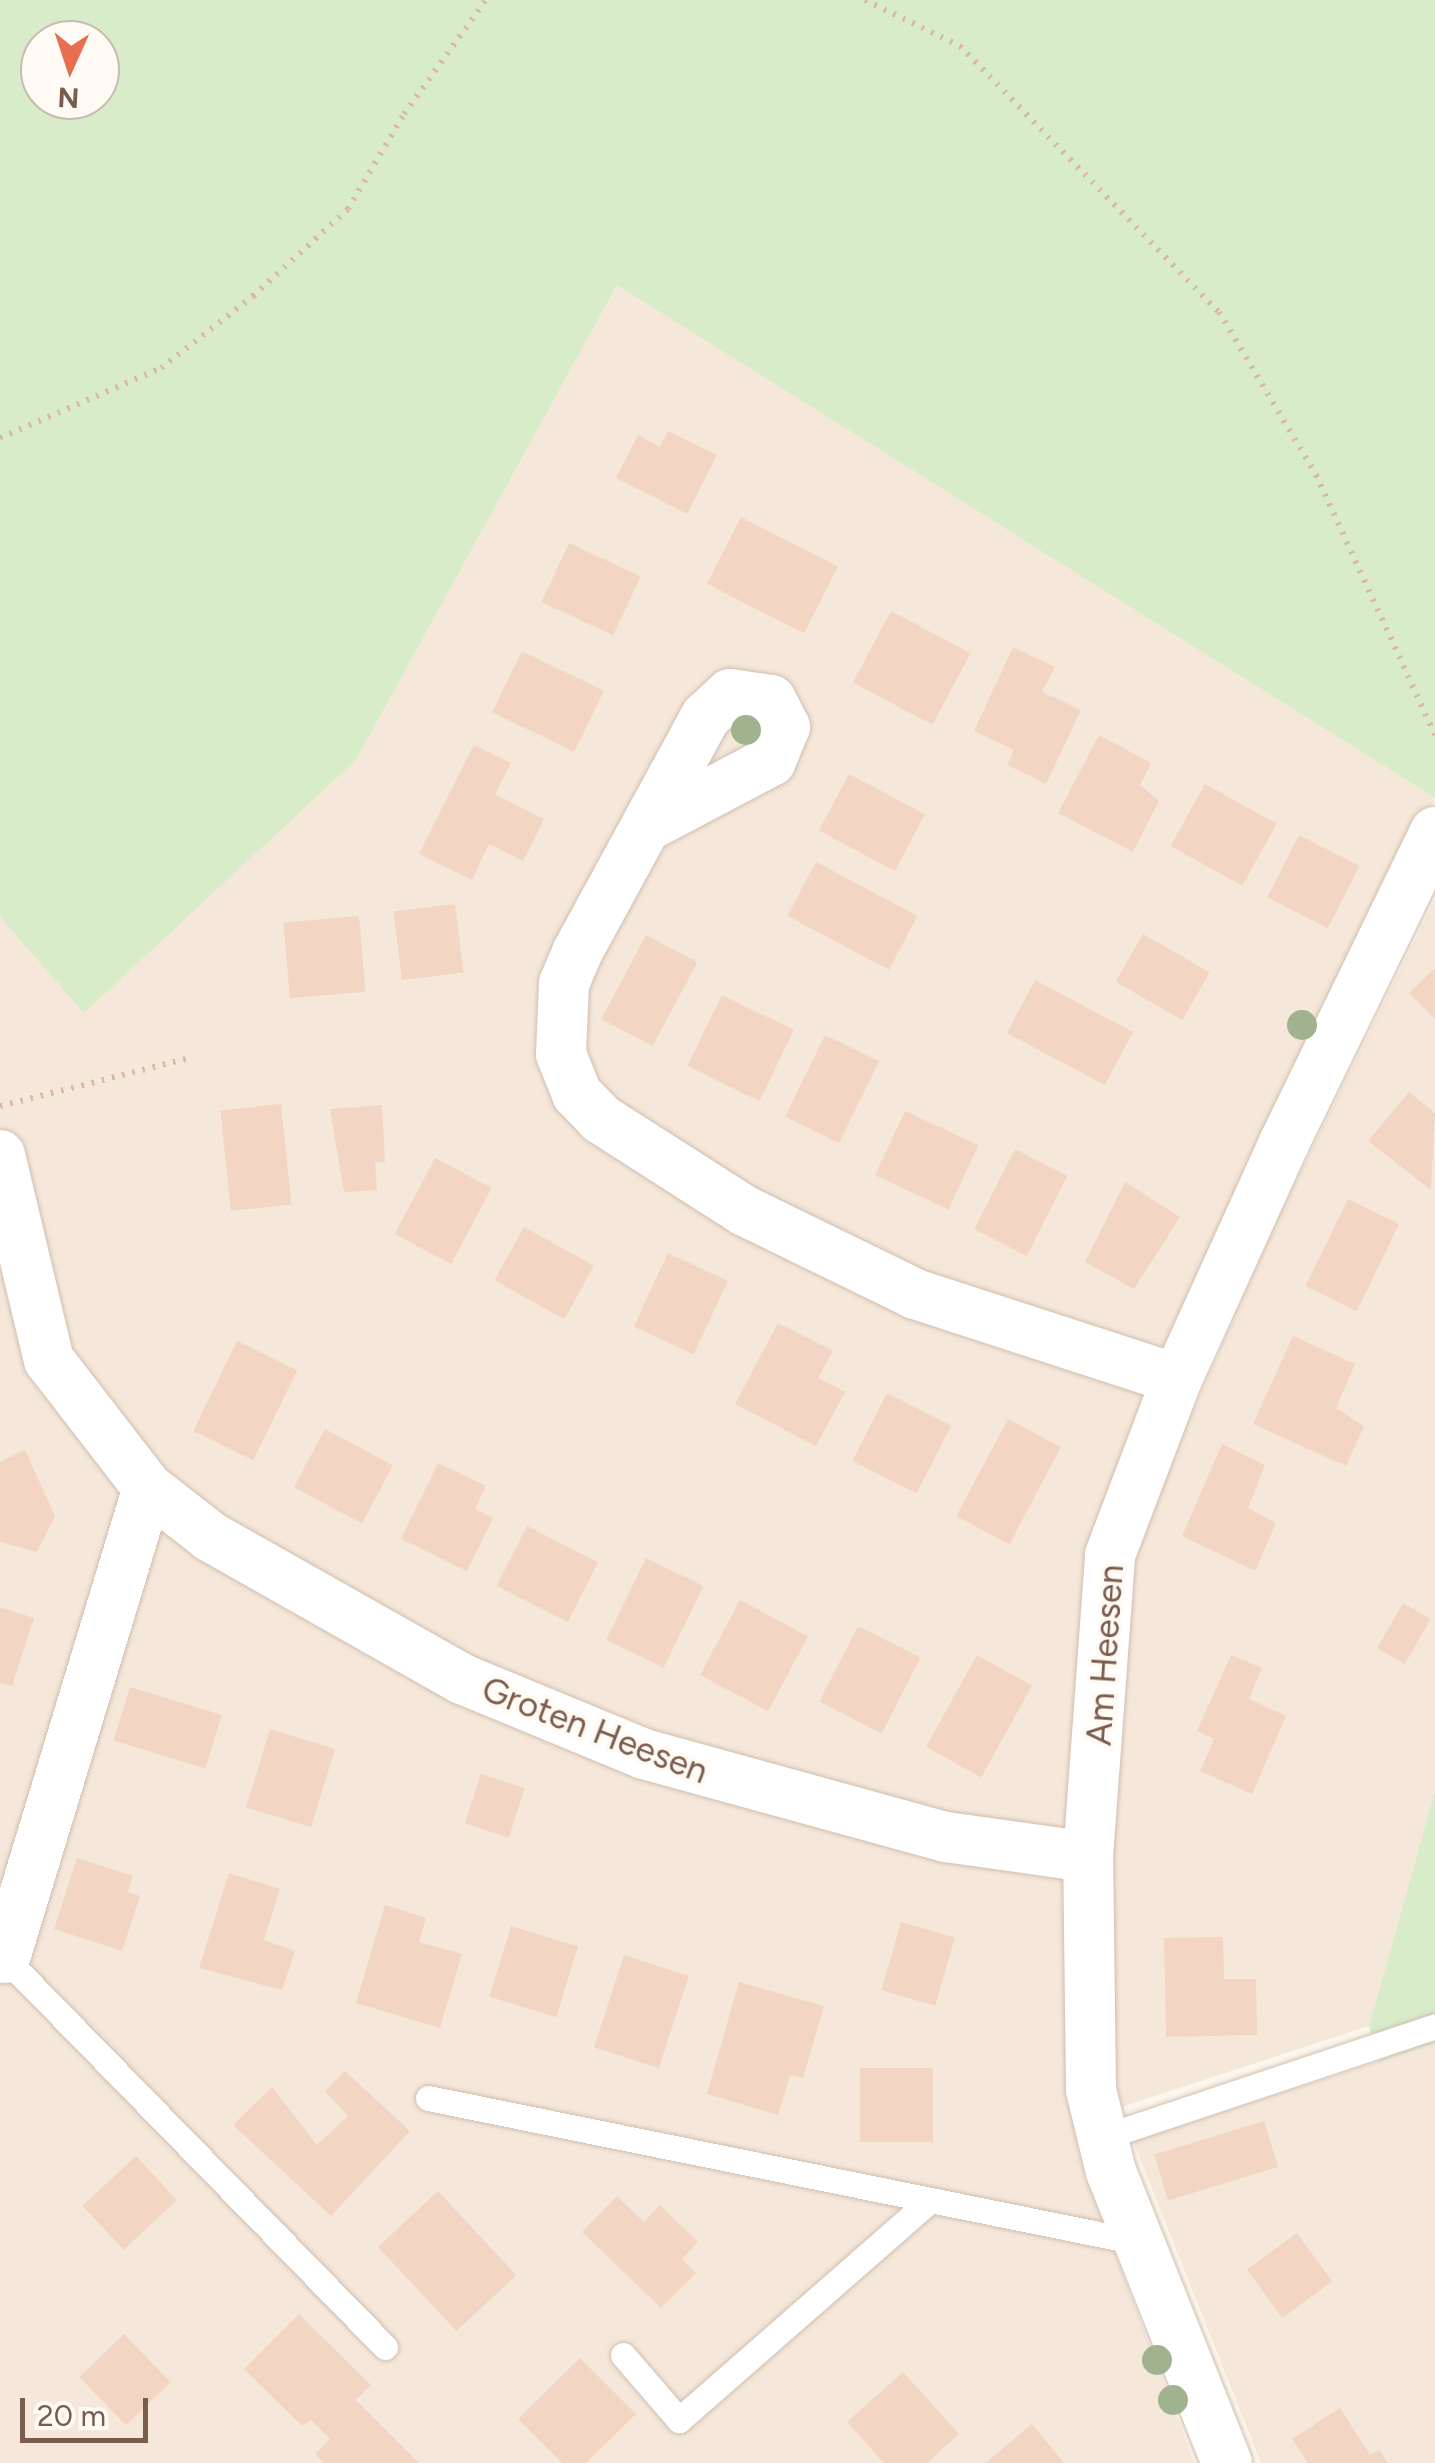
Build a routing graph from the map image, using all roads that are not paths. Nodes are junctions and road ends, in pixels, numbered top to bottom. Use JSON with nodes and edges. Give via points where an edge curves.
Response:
{"nodes":[{"id":1,"x":646,"y":827,"type":"dead end"},
{"id":2,"x":1435,"y":832,"type":"edge"},
{"id":3,"x":0,"y":1155,"type":"edge"},
{"id":4,"x":1178,"y":1380,"type":"junction"},
{"id":5,"x":148,"y":1488,"type":"junction"},
{"id":6,"x":1088,"y":1857,"type":"junction"},
{"id":7,"x":5,"y":1958,"type":"joint"},
{"id":8,"x":1435,"y":2026,"type":"edge"},
{"id":9,"x":428,"y":2098,"type":"dead end"},
{"id":10,"x":1100,"y":2138,"type":"junction"},
{"id":11,"x":930,"y":2200,"type":"junction"},
{"id":12,"x":1138,"y":2242,"type":"junction"},
{"id":13,"x":385,"y":2347,"type":"dead end"},
{"id":14,"x":623,"y":2354,"type":"dead end"},
{"id":15,"x":1227,"y":2463,"type":"edge"}],
"edges":[{"from":1,"to":4,"type":"street","via":[[577,953],[558,1012],[568,1077],[601,1119],[745,1211],[915,1294]]},
{"from":2,"to":4,"type":"street","name":"Am Heesen"},
{"from":3,"to":5,"type":"street","name":"Groten Heesen","via":[[49,1360]]},
{"from":4,"to":6,"type":"street","name":"Am Heesen","via":[[1110,1554]]},
{"from":5,"to":6,"type":"street","name":"Groten Heesen","via":[[212,1537],[462,1678],[644,1754],[928,1833]]},
{"from":5,"to":7,"type":"street"},
{"from":6,"to":10,"type":"street","name":"Am Heesen","via":[[1091,2090]]},
{"from":7,"to":13,"type":"lane"},
{"from":8,"to":10,"type":"lane"},
{"from":9,"to":11,"type":"lane"},
{"from":10,"to":12,"type":"street","name":"Am Heesen"},
{"from":11,"to":12,"type":"lane"},
{"from":11,"to":14,"type":"lane","via":[[680,2420]]},
{"from":12,"to":15,"type":"street","name":"Am Heesen"}]}
